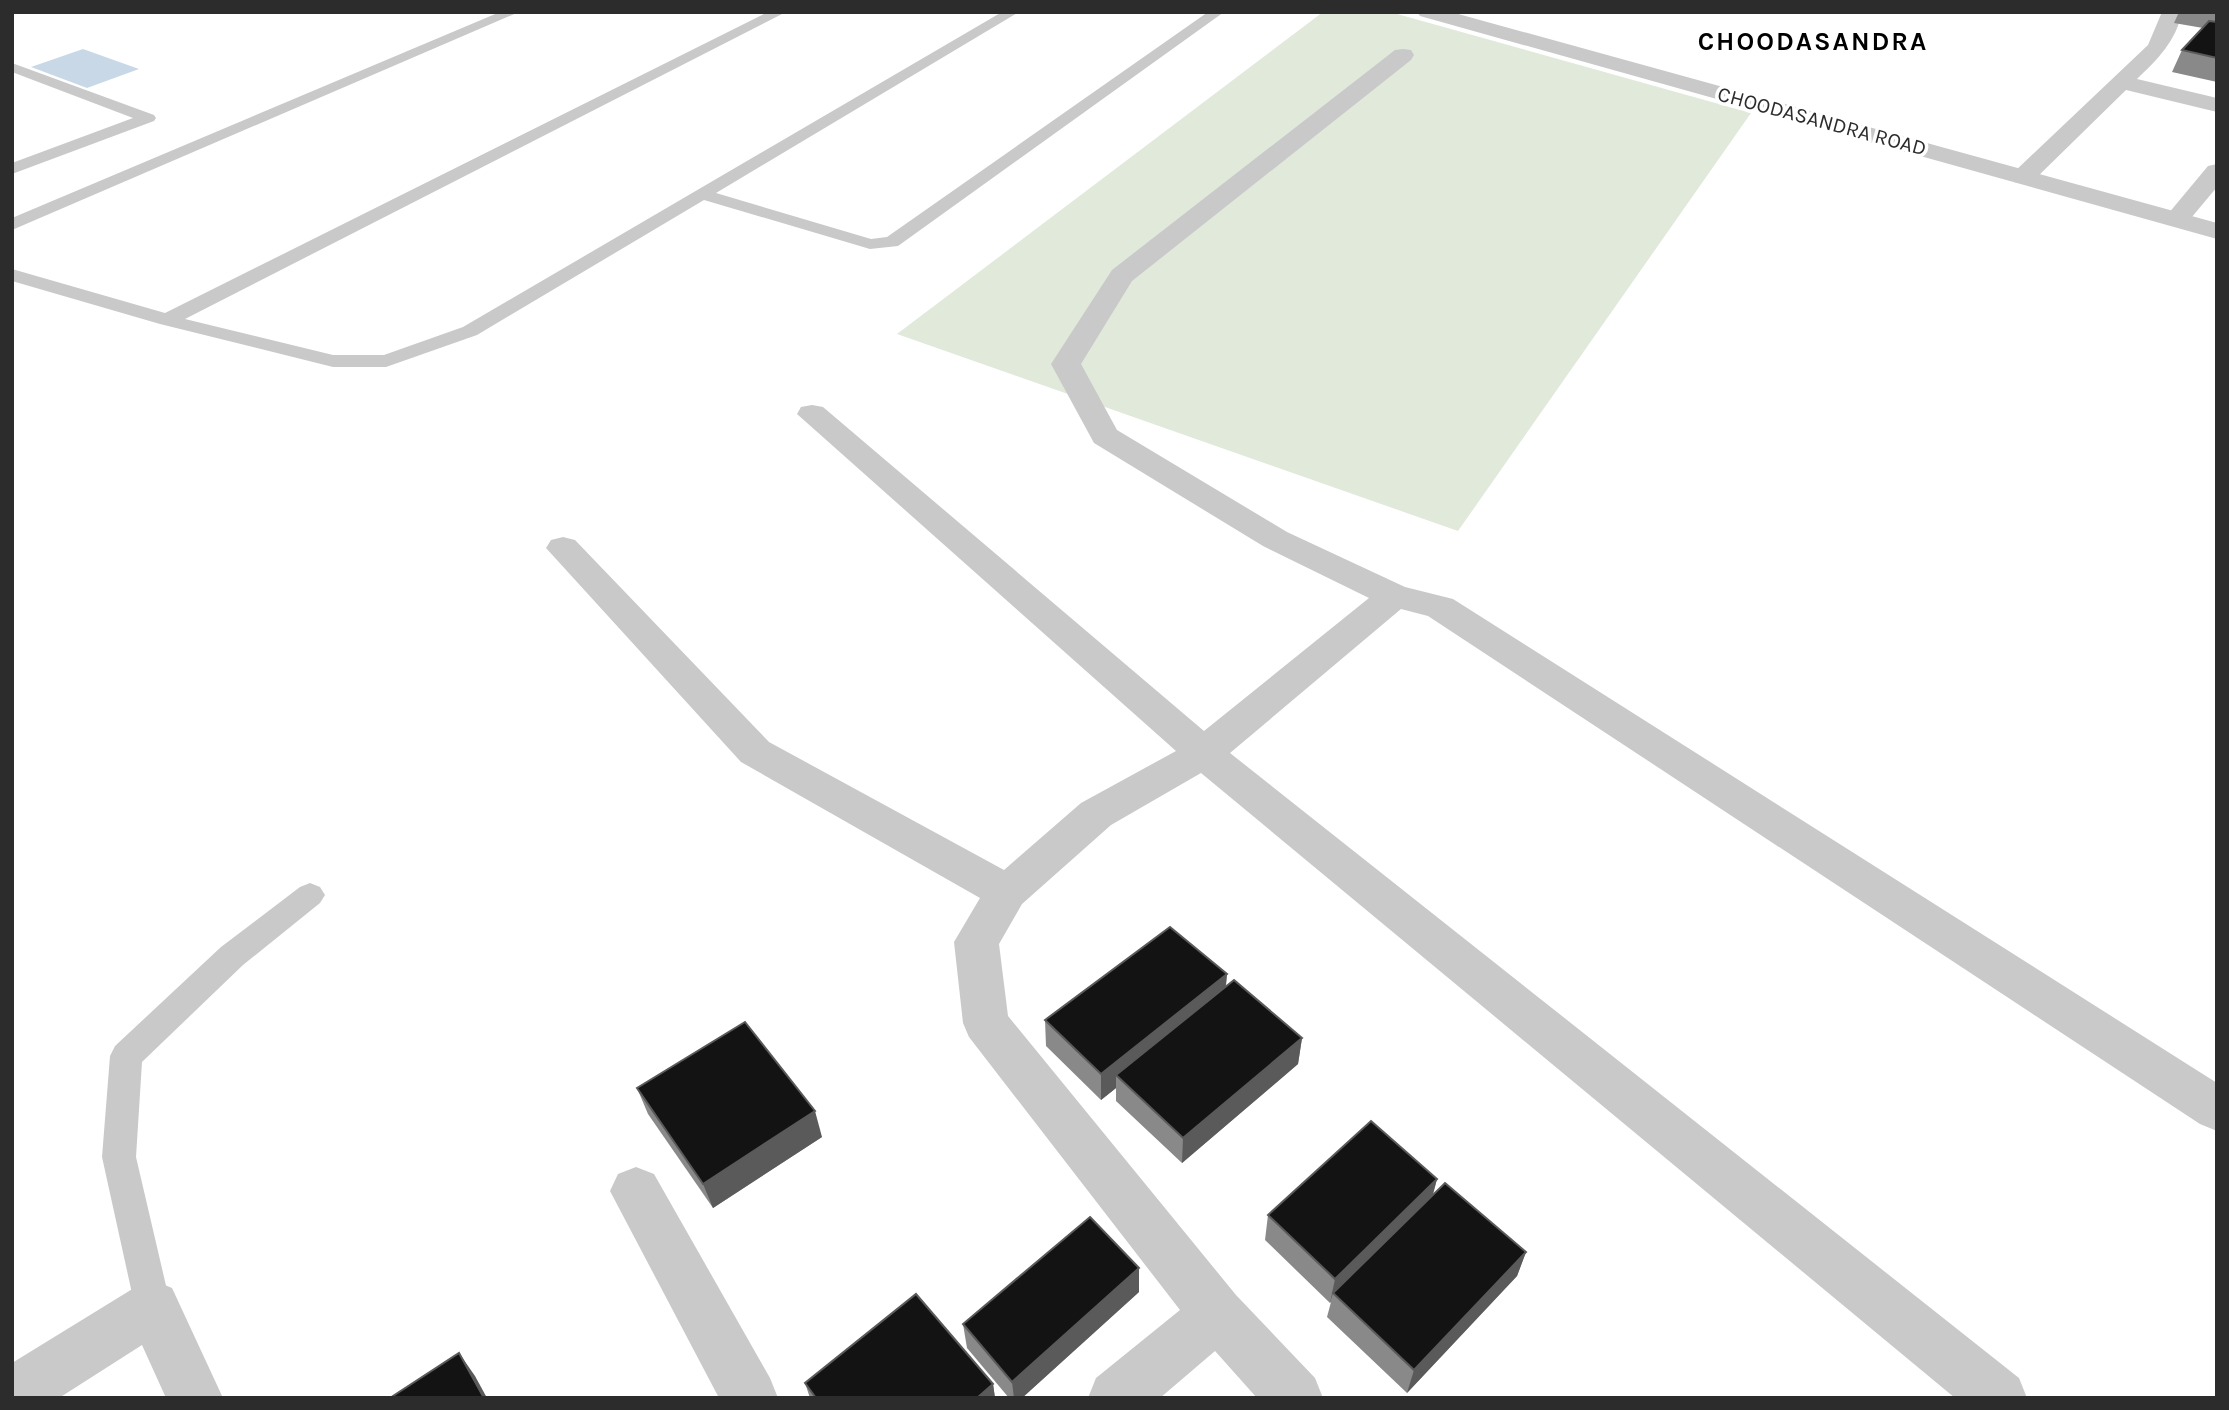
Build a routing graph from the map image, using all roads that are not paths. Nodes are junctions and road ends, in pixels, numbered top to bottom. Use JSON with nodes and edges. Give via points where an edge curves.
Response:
{"nodes":[{"id":1,"x":512,"y":12,"type":"edge"},
{"id":2,"x":779,"y":12,"type":"edge"},
{"id":3,"x":1012,"y":12,"type":"edge"},
{"id":4,"x":1217,"y":12,"type":"edge"},
{"id":5,"x":1427,"y":12,"type":"edge"},
{"id":6,"x":2172,"y":12,"type":"edge"},
{"id":7,"x":1403,"y":55,"type":"dead end"},
{"id":8,"x":12,"y":67,"type":"edge"},
{"id":9,"x":2121,"y":82,"type":"junction"},
{"id":10,"x":2217,"y":105,"type":"edge"},
{"id":11,"x":12,"y":152,"type":"edge"},
{"id":12,"x":35,"y":161,"type":"junction"},
{"id":13,"x":12,"y":169,"type":"edge"},
{"id":14,"x":2217,"y":171,"type":"edge"},
{"id":15,"x":2023,"y":177,"type":"junction"},
{"id":16,"x":701,"y":194,"type":"junction"},
{"id":17,"x":2177,"y":219,"type":"junction"},
{"id":18,"x":12,"y":225,"type":"edge"},
{"id":19,"x":2217,"y":231,"type":"edge"},
{"id":20,"x":12,"y":275,"type":"edge"},
{"id":21,"x":167,"y":320,"type":"junction"},
{"id":22,"x":812,"y":414,"type":"dead end"},
{"id":23,"x":563,"y":548,"type":"dead end"},
{"id":24,"x":1394,"y":596,"type":"junction"},
{"id":25,"x":1204,"y":753,"type":"junction"},
{"id":26,"x":1007,"y":892,"type":"junction"},
{"id":27,"x":310,"y":895,"type":"dead end"},
{"id":28,"x":2217,"y":1110,"type":"edge"},
{"id":29,"x":636,"y":1191,"type":"dead end"},
{"id":30,"x":153,"y":1307,"type":"junction"},
{"id":31,"x":1217,"y":1314,"type":"junction"},
{"id":32,"x":12,"y":1395,"type":"edge"},
{"id":33,"x":195,"y":1398,"type":"edge"},
{"id":34,"x":750,"y":1398,"type":"edge"},
{"id":35,"x":1116,"y":1398,"type":"edge"},
{"id":36,"x":1295,"y":1398,"type":"edge"},
{"id":37,"x":1998,"y":1398,"type":"edge"}],
"edges":[{"from":1,"to":18,"type":"lane"},
{"from":2,"to":21,"type":"lane"},
{"from":3,"to":16,"type":"lane"},
{"from":4,"to":16,"type":"lane","via":[[891,242],[870,244]]},
{"from":5,"to":15,"type":"street","name":"CHOODASANDRA ROAD"},
{"from":6,"to":9,"type":"street","via":[[2157,48]]},
{"from":7,"to":24,"type":"street","via":[[1122,276],[1066,363],[1105,436],[1275,539]]},
{"from":8,"to":12,"type":"lane","via":[[148,118]]},
{"from":9,"to":10,"type":"street"},
{"from":9,"to":15,"type":"street"},
{"from":11,"to":12,"type":"lane"},
{"from":12,"to":13,"type":"lane"},
{"from":14,"to":17,"type":"street"},
{"from":15,"to":17,"type":"street","name":"CHOODASANDRA ROAD"},
{"from":16,"to":21,"type":"lane","via":[[470,331],[386,361],[333,360]]},
{"from":17,"to":19,"type":"street","name":"CHOODASANDRA ROAD"},
{"from":20,"to":21,"type":"lane"},
{"from":22,"to":25,"type":"street"},
{"from":23,"to":26,"type":"street","via":[[755,752]]},
{"from":24,"to":25,"type":"street"},
{"from":24,"to":28,"type":"street","via":[[1440,607]]},
{"from":25,"to":26,"type":"street","via":[[1096,814]]},
{"from":25,"to":37,"type":"street"},
{"from":26,"to":31,"type":"street","via":[[975,942],[986,1023]]},
{"from":27,"to":30,"type":"lane","via":[[232,956],[126,1056],[120,1157]]},
{"from":29,"to":34,"type":"street"},
{"from":30,"to":32,"type":"street"},
{"from":30,"to":33,"type":"street"},
{"from":31,"to":35,"type":"street"},
{"from":31,"to":36,"type":"street"}]}
